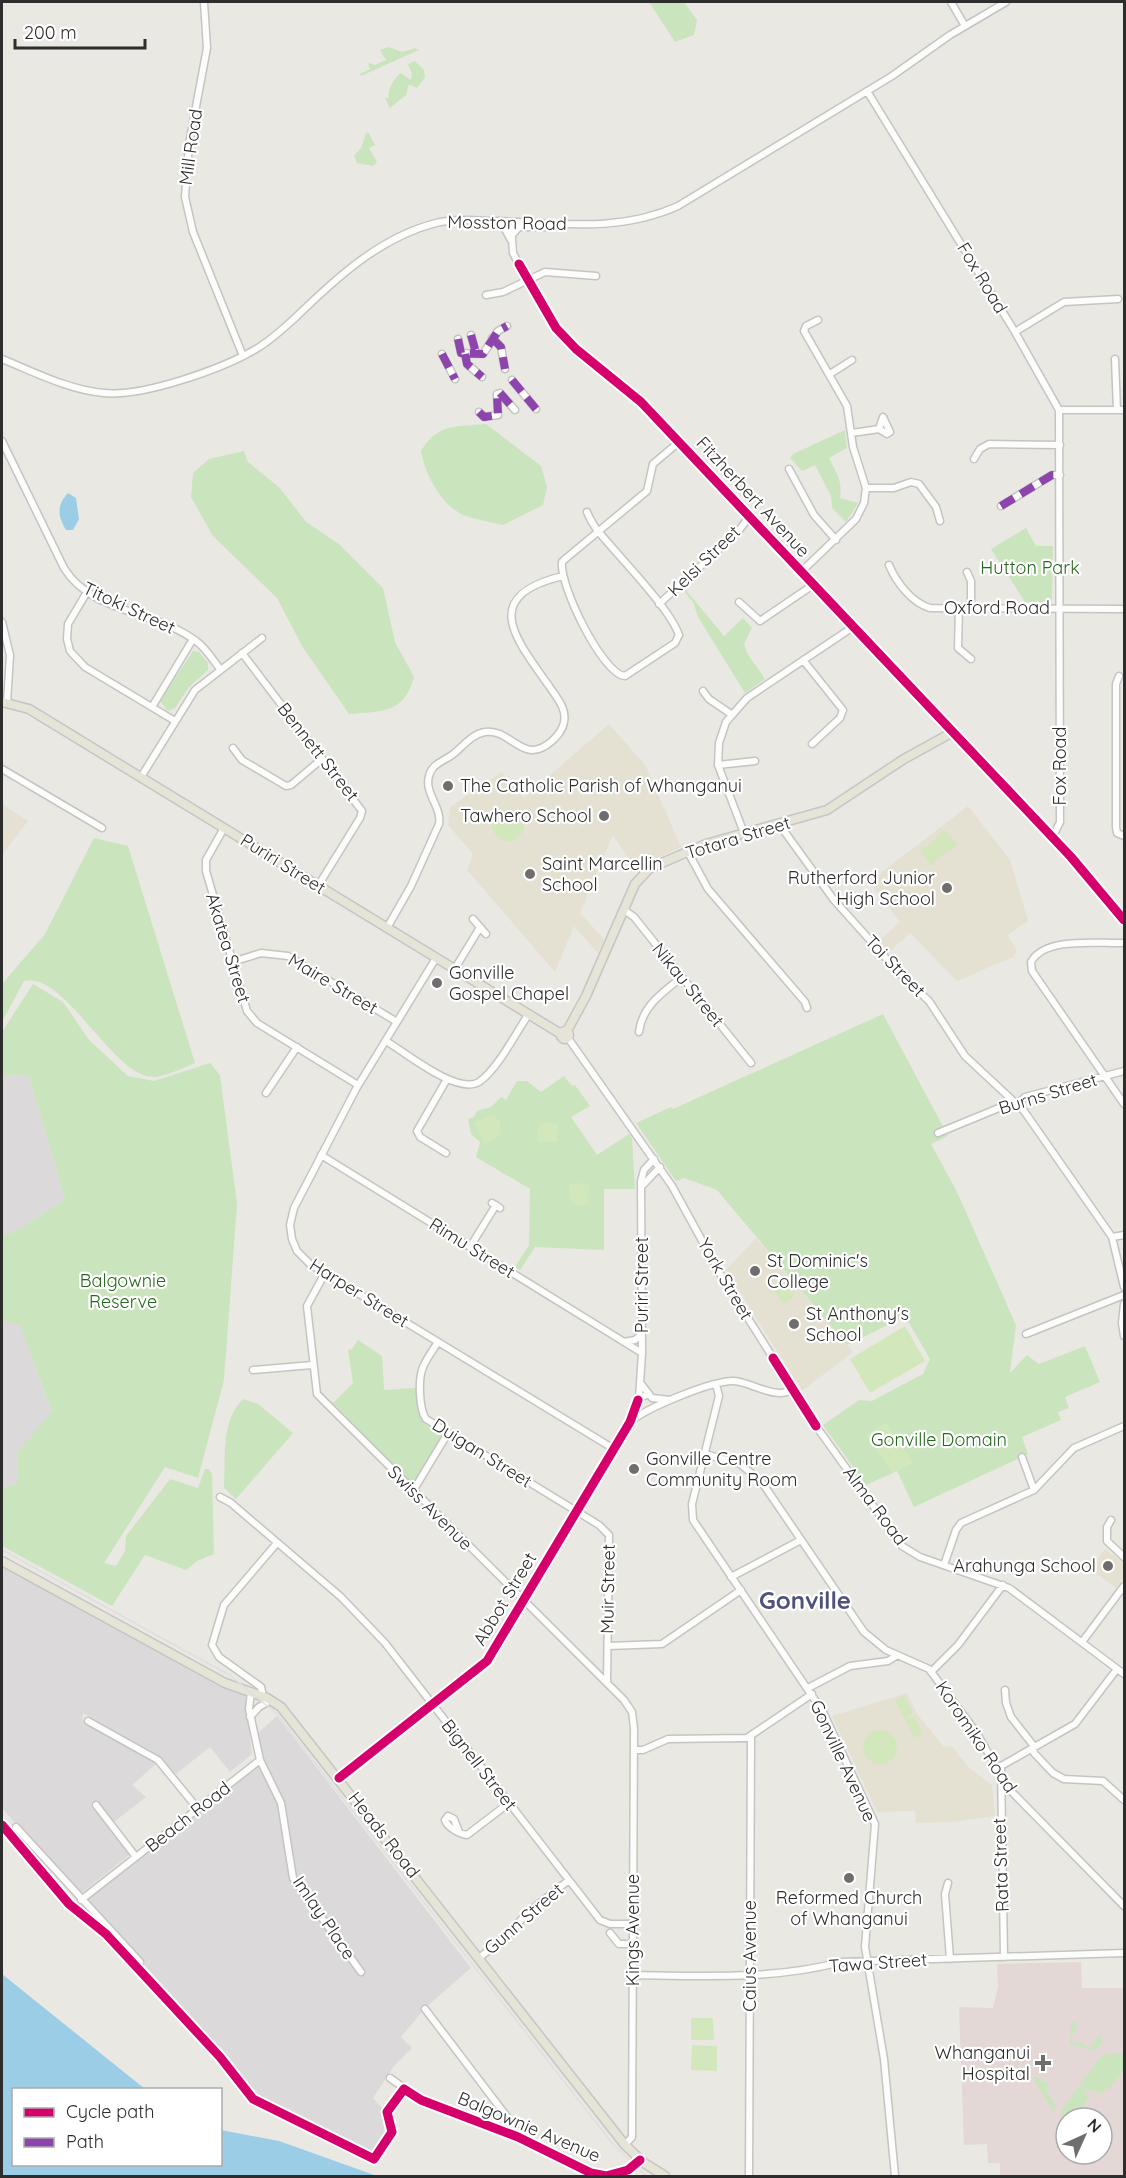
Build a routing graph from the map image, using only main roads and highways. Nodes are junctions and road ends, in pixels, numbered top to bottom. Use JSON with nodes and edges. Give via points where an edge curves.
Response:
{"nodes":[{"id":1,"x":4,"y":703,"type":"edge"},
{"id":2,"x":953,"y":732,"type":"joint"},
{"id":3,"x":944,"y":740,"type":"junction"},
{"id":4,"x":970,"y":751,"type":"junction"},
{"id":5,"x":1125,"y":920,"type":"edge"},
{"id":6,"x":566,"y":1034,"type":"joint"},
{"id":7,"x":2,"y":1561,"type":"edge"},
{"id":8,"x":665,"y":2176,"type":"edge"}],
"edges":[{"from":1,"to":6,"type":"main road","name":"Puriri Street","via":[[29,709],[528,1015]]},
{"from":2,"to":3,"type":"main road","name":"Totara Street"},
{"from":2,"to":4,"type":"main road","name":"Fitzherbert Avenue"},
{"from":3,"to":4,"type":"main road","name":"Fitzherbert Avenue"},
{"from":3,"to":6,"type":"main road","name":"Totara Street","via":[[903,759],[827,810],[688,852],[642,874]]},
{"from":4,"to":5,"type":"main road","name":"Fitzherbert Avenue"},
{"from":7,"to":8,"type":"main road","name":"Heads Road","via":[[241,1689],[267,1698],[296,1723],[625,2145]]}]}
